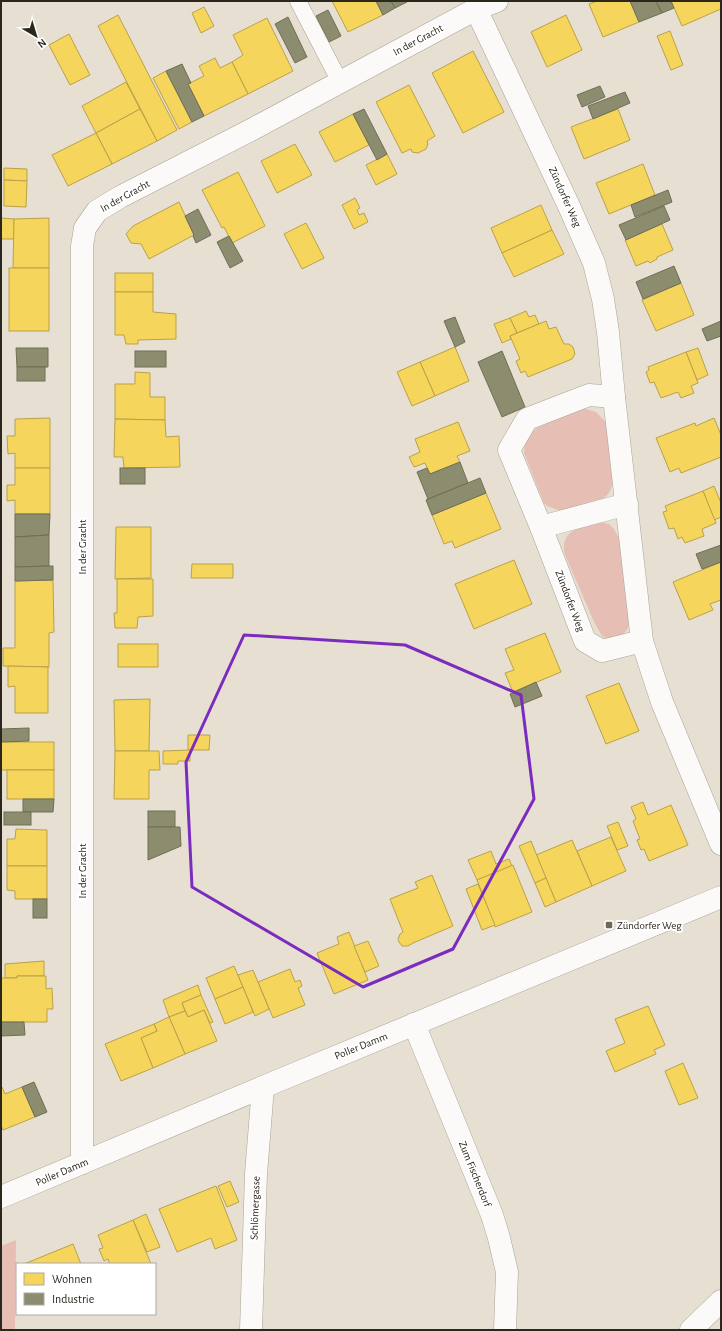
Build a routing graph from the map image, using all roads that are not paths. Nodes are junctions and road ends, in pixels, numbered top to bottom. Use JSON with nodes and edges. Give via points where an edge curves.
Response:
{"nodes":[{"id":1,"x":298,"y":1,"type":"edge"},
{"id":2,"x":497,"y":1,"type":"edge"},
{"id":3,"x":476,"y":10,"type":"junction"},
{"id":4,"x":340,"y":82,"type":"junction"},
{"id":5,"x":614,"y":397,"type":"junction"},
{"id":6,"x":627,"y":504,"type":"junction"},
{"id":7,"x":541,"y":527,"type":"junction"},
{"id":8,"x":642,"y":641,"type":"junction"},
{"id":9,"x":721,"y":844,"type":"edge"},
{"id":10,"x":721,"y":897,"type":"edge"},
{"id":11,"x":414,"y":1024,"type":"junction"},
{"id":12,"x":263,"y":1086,"type":"junction"},
{"id":13,"x":82,"y":1163,"type":"junction"},
{"id":14,"x":1,"y":1197,"type":"edge"},
{"id":15,"x":721,"y":1302,"type":"edge"},
{"id":16,"x":251,"y":1330,"type":"edge"},
{"id":17,"x":505,"y":1330,"type":"edge"},
{"id":18,"x":691,"y":1330,"type":"edge"}],
"edges":[{"from":1,"to":4,"type":"lane"},
{"from":2,"to":3,"type":"street","name":"In der Gracht"},
{"from":3,"to":4,"type":"street","name":"In der Gracht"},
{"from":3,"to":5,"type":"street","name":"Zündorfer Weg","via":[[594,264],[608,332]]},
{"from":4,"to":13,"type":"street","name":"In der Gracht","via":[[120,197],[97,211],[85,228],[82,246]]},
{"from":5,"to":6,"type":"street","name":"Zündorfer Weg"},
{"from":5,"to":7,"type":"street","name":"Zündorfer Weg","via":[[589,395],[527,419],[509,450]]},
{"from":6,"to":7,"type":"street"},
{"from":6,"to":8,"type":"street","name":"Zündorfer Weg"},
{"from":7,"to":8,"type":"street","name":"Zündorfer Weg","via":[[585,641],[602,651]]},
{"from":8,"to":9,"type":"street","name":"Zündorfer Weg","via":[[662,702]]},
{"from":10,"to":11,"type":"street","name":"Poller Damm"},
{"from":11,"to":12,"type":"street","name":"Poller Damm"},
{"from":11,"to":17,"type":"street","name":"Zum Fischerdorf","via":[[499,1238],[507,1272]]},
{"from":12,"to":13,"type":"street","name":"Poller Damm"},
{"from":12,"to":16,"type":"street","name":"Schlömergasse","via":[[256,1174]]},
{"from":13,"to":14,"type":"street","name":"Poller Damm"},
{"from":15,"to":18,"type":"street"}]}
